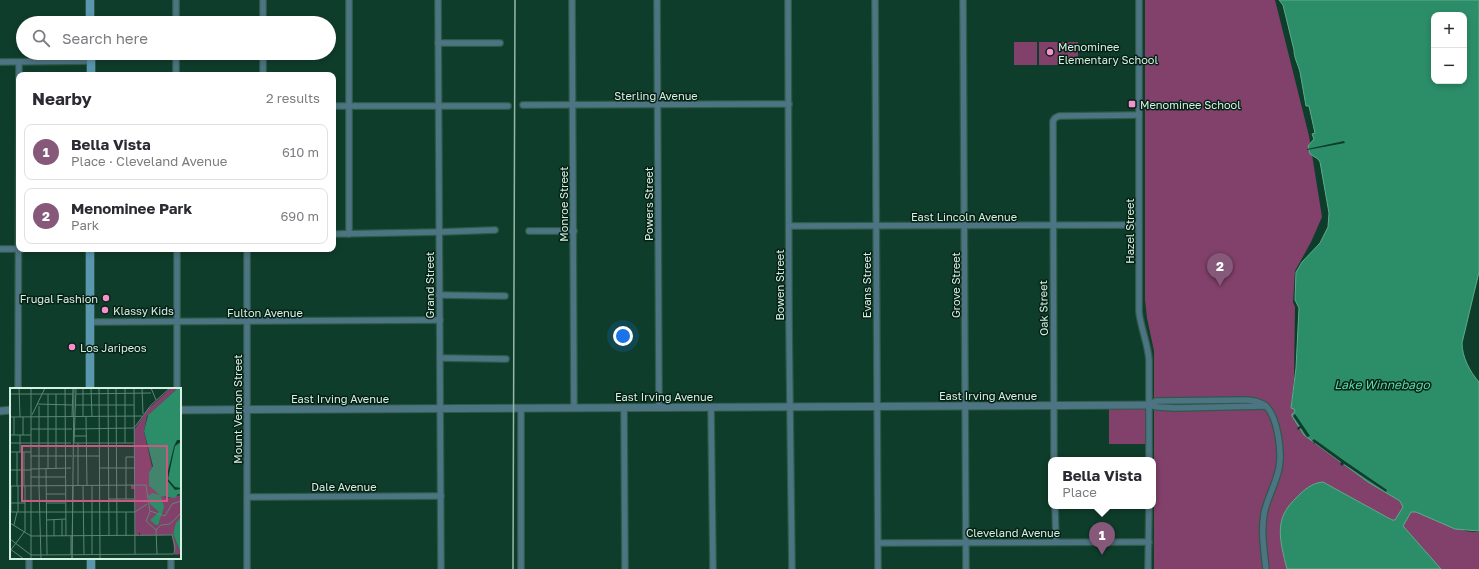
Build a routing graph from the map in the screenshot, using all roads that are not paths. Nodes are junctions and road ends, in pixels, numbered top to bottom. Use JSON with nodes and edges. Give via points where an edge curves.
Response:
{"nodes":[{"id":1,"x":90,"y":0,"type":"edge"},
{"id":2,"x":176,"y":0,"type":"edge"},
{"id":3,"x":263,"y":0,"type":"edge"},
{"id":4,"x":349,"y":0,"type":"edge"},
{"id":5,"x":438,"y":0,"type":"edge"},
{"id":6,"x":572,"y":0,"type":"edge"},
{"id":7,"x":657,"y":0,"type":"edge"},
{"id":8,"x":788,"y":0,"type":"edge"},
{"id":9,"x":875,"y":0,"type":"edge"},
{"id":10,"x":964,"y":0,"type":"edge"},
{"id":11,"x":1138,"y":0,"type":"edge"},
{"id":12,"x":90,"y":16,"type":"edge"},
{"id":13,"x":176,"y":16,"type":"edge"},
{"id":14,"x":263,"y":16,"type":"edge"},
{"id":15,"x":438,"y":43,"type":"junction"},
{"id":16,"x":500,"y":43,"type":"dead end"},
{"id":17,"x":48,"y":60,"type":"edge"},
{"id":18,"x":91,"y":60,"type":"edge"},
{"id":19,"x":176,"y":60,"type":"edge"},
{"id":20,"x":263,"y":60,"type":"edge"},
{"id":21,"x":0,"y":62,"type":"edge"},
{"id":22,"x":19,"y":62,"type":"junction"},
{"id":23,"x":19,"y":72,"type":"edge"},
{"id":24,"x":91,"y":72,"type":"edge"},
{"id":25,"x":176,"y":72,"type":"edge"},
{"id":26,"x":262,"y":72,"type":"edge"},
{"id":27,"x":658,"y":104,"type":"junction"},
{"id":28,"x":789,"y":104,"type":"junction"},
{"id":29,"x":523,"y":105,"type":"dead end"},
{"id":30,"x":573,"y":105,"type":"junction"},
{"id":31,"x":336,"y":106,"type":"edge"},
{"id":32,"x":349,"y":106,"type":"junction"},
{"id":33,"x":438,"y":106,"type":"junction"},
{"id":34,"x":508,"y":106,"type":"dead end"},
{"id":35,"x":1139,"y":115,"type":"junction"},
{"id":36,"x":876,"y":225,"type":"junction"},
{"id":37,"x":1139,"y":225,"type":"junction"},
{"id":38,"x":789,"y":226,"type":"junction"},
{"id":39,"x":964,"y":226,"type":"junction"},
{"id":40,"x":1053,"y":226,"type":"junction"},
{"id":41,"x":495,"y":230,"type":"dead end"},
{"id":42,"x":529,"y":231,"type":"dead end"},
{"id":43,"x":574,"y":231,"type":"junction"},
{"id":44,"x":439,"y":232,"type":"junction"},
{"id":45,"x":336,"y":234,"type":"edge"},
{"id":46,"x":348,"y":234,"type":"junction"},
{"id":47,"x":0,"y":249,"type":"edge"},
{"id":48,"x":16,"y":249,"type":"edge"},
{"id":49,"x":20,"y":252,"type":"edge"},
{"id":50,"x":90,"y":252,"type":"edge"},
{"id":51,"x":177,"y":252,"type":"edge"},
{"id":52,"x":247,"y":252,"type":"edge"},
{"id":53,"x":439,"y":295,"type":"junction"},
{"id":54,"x":505,"y":296,"type":"dead end"},
{"id":55,"x":440,"y":320,"type":"junction"},
{"id":56,"x":90,"y":322,"type":"junction"},
{"id":57,"x":176,"y":322,"type":"junction"},
{"id":58,"x":247,"y":322,"type":"junction"},
{"id":59,"x":440,"y":358,"type":"junction"},
{"id":60,"x":506,"y":359,"type":"dead end"},
{"id":61,"x":18,"y":388,"type":"edge"},
{"id":62,"x":90,"y":388,"type":"edge"},
{"id":63,"x":177,"y":388,"type":"edge"},
{"id":64,"x":1054,"y":405,"type":"junction"},
{"id":65,"x":1149,"y":405,"type":"junction"},
{"id":66,"x":877,"y":406,"type":"junction"},
{"id":67,"x":965,"y":406,"type":"junction"},
{"id":68,"x":659,"y":407,"type":"junction"},
{"id":69,"x":711,"y":407,"type":"junction"},
{"id":70,"x":790,"y":407,"type":"junction"},
{"id":71,"x":441,"y":408,"type":"junction"},
{"id":72,"x":521,"y":408,"type":"junction"},
{"id":73,"x":574,"y":408,"type":"junction"},
{"id":74,"x":624,"y":408,"type":"junction"},
{"id":75,"x":10,"y":410,"type":"edge"},
{"id":76,"x":181,"y":410,"type":"edge"},
{"id":77,"x":246,"y":410,"type":"junction"},
{"id":78,"x":0,"y":411,"type":"edge"},
{"id":79,"x":1054,"y":457,"type":"edge"},
{"id":80,"x":1149,"y":457,"type":"edge"},
{"id":81,"x":441,"y":496,"type":"junction"},
{"id":82,"x":247,"y":497,"type":"junction"},
{"id":83,"x":1055,"y":509,"type":"edge"},
{"id":84,"x":1149,"y":509,"type":"edge"},
{"id":85,"x":966,"y":542,"type":"junction"},
{"id":86,"x":1056,"y":542,"type":"junction"},
{"id":87,"x":1148,"y":542,"type":"junction"},
{"id":88,"x":878,"y":543,"type":"junction"},
{"id":89,"x":247,"y":569,"type":"edge"},
{"id":90,"x":441,"y":569,"type":"edge"},
{"id":91,"x":522,"y":569,"type":"edge"},
{"id":92,"x":625,"y":569,"type":"edge"},
{"id":93,"x":712,"y":569,"type":"edge"},
{"id":94,"x":792,"y":569,"type":"edge"},
{"id":95,"x":878,"y":569,"type":"edge"},
{"id":96,"x":966,"y":569,"type":"edge"},
{"id":97,"x":1148,"y":569,"type":"edge"},
{"id":98,"x":1266,"y":569,"type":"edge"}],
"edges":[{"from":1,"to":12,"type":"main road"},
{"from":2,"to":13,"type":"street"},
{"from":3,"to":14,"type":"street"},
{"from":4,"to":32,"type":"street"},
{"from":5,"to":15,"type":"street","name":"Grand Street"},
{"from":6,"to":30,"type":"street","name":"Monroe Street"},
{"from":7,"to":27,"type":"street","name":"Powers Street"},
{"from":8,"to":28,"type":"street","name":"Bowen Street"},
{"from":9,"to":36,"type":"street","name":"Evans Street"},
{"from":10,"to":39,"type":"street","name":"Grove Street"},
{"from":11,"to":35,"type":"street","name":"Hazel Street"},
{"from":15,"to":16,"type":"street"},
{"from":15,"to":33,"type":"street","name":"Grand Street"},
{"from":17,"to":22,"type":"street"},
{"from":18,"to":24,"type":"main road"},
{"from":19,"to":25,"type":"street"},
{"from":20,"to":26,"type":"street"},
{"from":21,"to":22,"type":"street"},
{"from":22,"to":23,"type":"street"},
{"from":27,"to":28,"type":"street","name":"Sterling Avenue"},
{"from":27,"to":30,"type":"street","name":"Sterling Avenue"},
{"from":27,"to":68,"type":"street","name":"Powers Street"},
{"from":28,"to":38,"type":"street","name":"Bowen Street"},
{"from":29,"to":30,"type":"street","name":"Sterling Avenue"},
{"from":30,"to":43,"type":"street","name":"Monroe Street"},
{"from":31,"to":32,"type":"street"},
{"from":32,"to":33,"type":"street"},
{"from":32,"to":46,"type":"street"},
{"from":33,"to":34,"type":"street"},
{"from":33,"to":44,"type":"street","name":"Grand Street"},
{"from":35,"to":37,"type":"street","name":"Hazel Street"},
{"from":35,"to":40,"type":"street","name":"Oak Street","via":[[1056,117],[1053,121],[1052,155]]},
{"from":36,"to":38,"type":"street","name":"East Lincoln Avenue"},
{"from":36,"to":39,"type":"street","name":"East Lincoln Avenue"},
{"from":36,"to":66,"type":"street","name":"Evans Street"},
{"from":37,"to":40,"type":"street","name":"East Lincoln Avenue"},
{"from":37,"to":65,"type":"street","name":"Hazel Street","via":[[1140,324],[1148,353]]},
{"from":38,"to":70,"type":"street","name":"Bowen Street"},
{"from":39,"to":40,"type":"street","name":"East Lincoln Avenue"},
{"from":39,"to":67,"type":"street","name":"Grove Street"},
{"from":40,"to":64,"type":"street","name":"Oak Street"},
{"from":41,"to":44,"type":"street"},
{"from":42,"to":43,"type":"street"},
{"from":43,"to":73,"type":"street","name":"Monroe Street"},
{"from":44,"to":46,"type":"street"},
{"from":44,"to":53,"type":"street","name":"Grand Street"},
{"from":45,"to":46,"type":"street"},
{"from":47,"to":48,"type":"street"},
{"from":49,"to":61,"type":"street"},
{"from":50,"to":56,"type":"main road"},
{"from":51,"to":57,"type":"street"},
{"from":52,"to":58,"type":"street","name":"Mount Vernon Street"},
{"from":53,"to":54,"type":"street"},
{"from":53,"to":55,"type":"street","name":"Grand Street"},
{"from":55,"to":58,"type":"street","name":"Fulton Avenue"},
{"from":55,"to":59,"type":"street","name":"Grand Street"},
{"from":56,"to":57,"type":"street","name":"Fulton Avenue"},
{"from":56,"to":62,"type":"main road"},
{"from":57,"to":58,"type":"street","name":"Fulton Avenue"},
{"from":57,"to":63,"type":"street"},
{"from":58,"to":77,"type":"street","name":"Mount Vernon Street"},
{"from":59,"to":60,"type":"street"},
{"from":59,"to":71,"type":"street","name":"Grand Street"},
{"from":64,"to":65,"type":"street","name":"East Irving Avenue"},
{"from":64,"to":67,"type":"street","name":"East Irving Avenue"},
{"from":64,"to":79,"type":"street","name":"Oak Street"},
{"from":65,"to":80,"type":"street","name":"Hazel Street"},
{"from":65,"to":98,"type":"street","name":"East Irving Avenue","via":[[1156,401],[1246,400],[1265,406],[1276,427],[1280,463],[1264,515]]},
{"from":66,"to":67,"type":"street","name":"East Irving Avenue"},
{"from":66,"to":70,"type":"street","name":"East Irving Avenue"},
{"from":66,"to":88,"type":"street","name":"Evans Street"},
{"from":67,"to":85,"type":"street","name":"Grove Street"},
{"from":68,"to":69,"type":"street","name":"East Irving Avenue"},
{"from":68,"to":74,"type":"street","name":"East Irving Avenue"},
{"from":69,"to":70,"type":"street","name":"East Irving Avenue"},
{"from":69,"to":93,"type":"street"},
{"from":70,"to":94,"type":"street","name":"Bowen Street"},
{"from":71,"to":72,"type":"street","name":"East Irving Avenue"},
{"from":71,"to":77,"type":"street","name":"East Irving Avenue"},
{"from":71,"to":81,"type":"street","name":"Grand Street"},
{"from":72,"to":73,"type":"street","name":"East Irving Avenue"},
{"from":72,"to":91,"type":"street"},
{"from":73,"to":74,"type":"street","name":"East Irving Avenue"},
{"from":74,"to":92,"type":"street"},
{"from":75,"to":78,"type":"street"},
{"from":76,"to":77,"type":"street","name":"East Irving Avenue"},
{"from":77,"to":82,"type":"street","name":"Mount Vernon Street"},
{"from":81,"to":82,"type":"street","name":"Dale Avenue"},
{"from":81,"to":90,"type":"street","name":"Grand Street"},
{"from":82,"to":89,"type":"street","name":"Mount Vernon Street"},
{"from":83,"to":86,"type":"street"},
{"from":84,"to":87,"type":"street"},
{"from":85,"to":86,"type":"street","name":"Cleveland Avenue"},
{"from":85,"to":88,"type":"street","name":"Cleveland Avenue"},
{"from":85,"to":96,"type":"street","name":"Grove Street"},
{"from":86,"to":87,"type":"street","name":"Cleveland Avenue"},
{"from":87,"to":97,"type":"street"},
{"from":88,"to":95,"type":"street","name":"Evans Street"}]}
